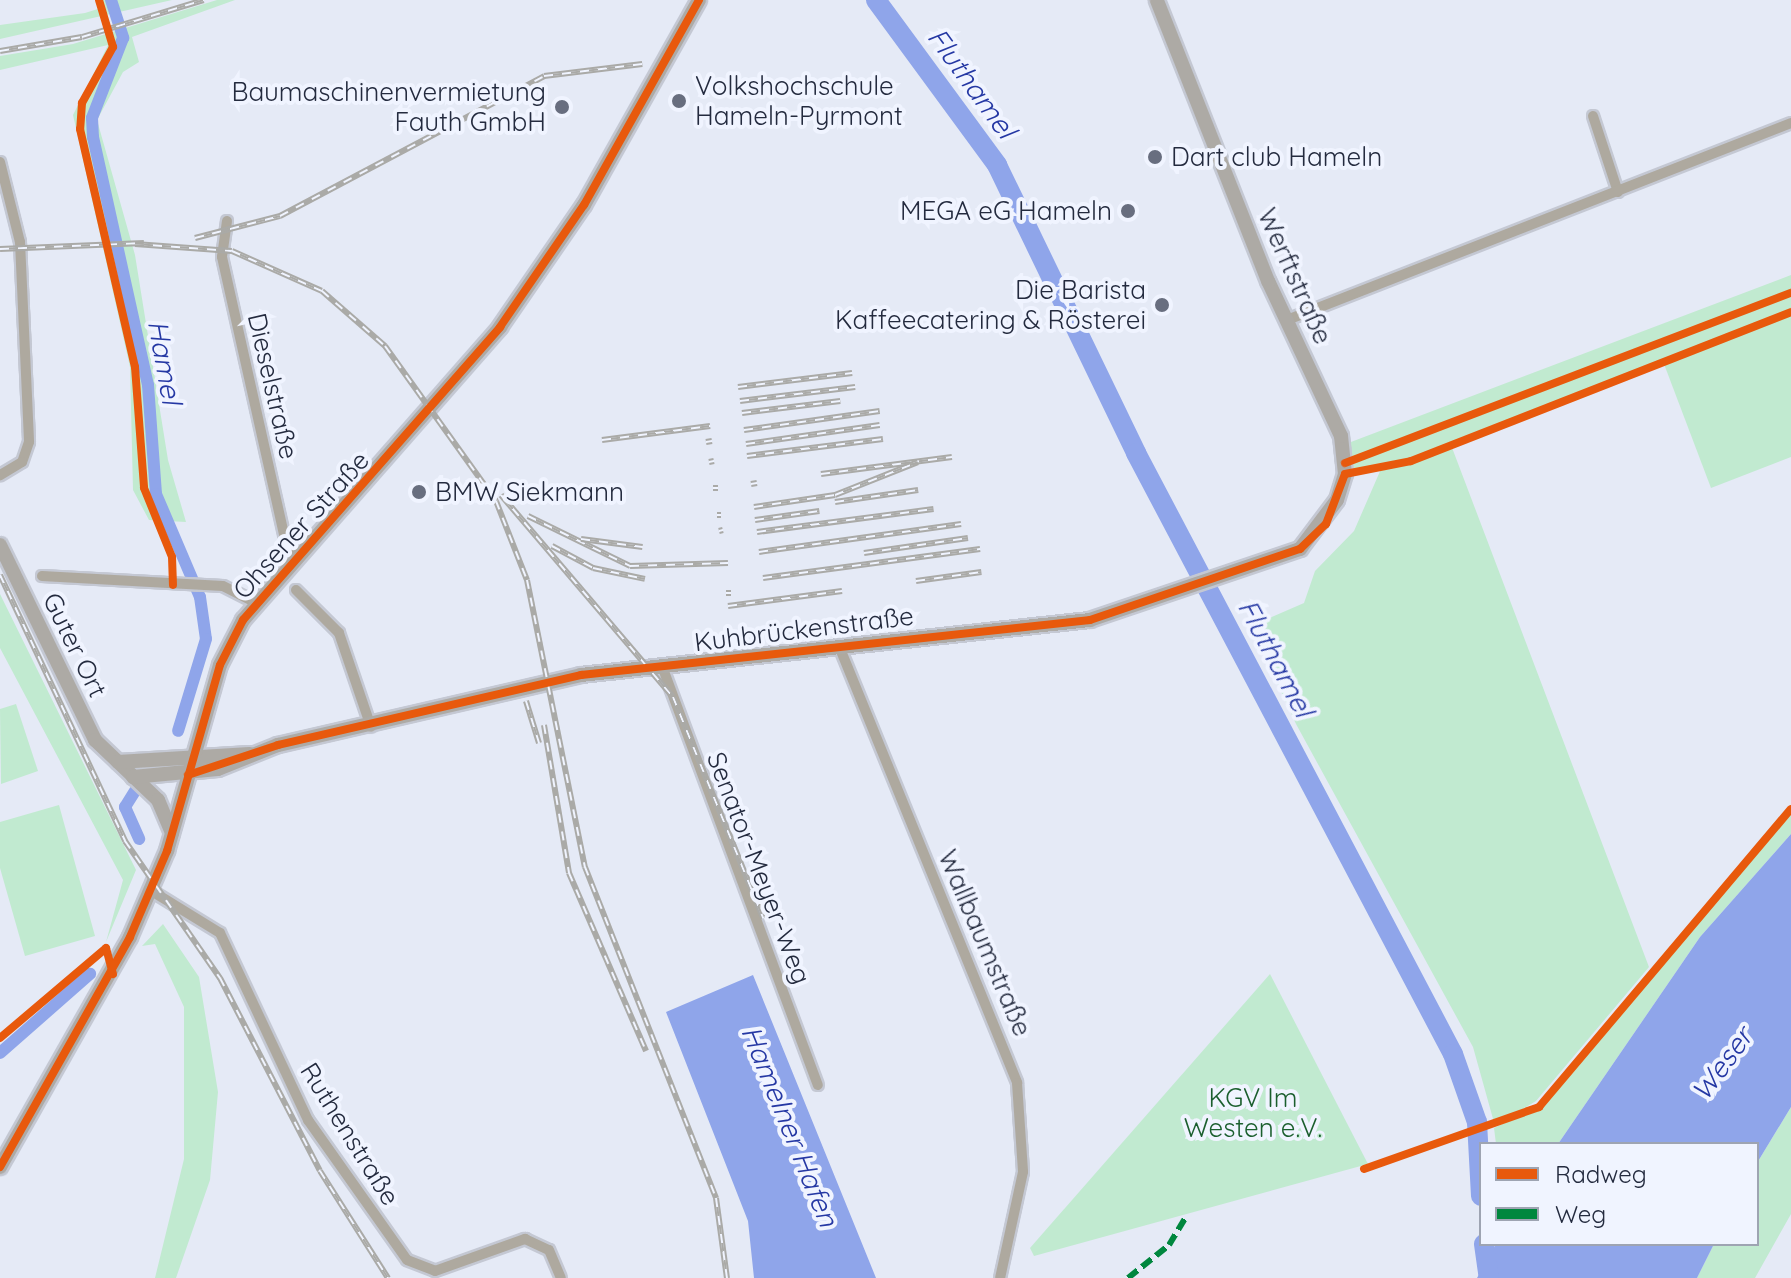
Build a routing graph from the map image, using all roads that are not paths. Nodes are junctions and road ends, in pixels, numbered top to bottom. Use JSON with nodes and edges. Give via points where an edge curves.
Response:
{"nodes":[{"id":1,"x":699,"y":0,"type":"edge"},
{"id":2,"x":1157,"y":0,"type":"edge"},
{"id":3,"x":1593,"y":116,"type":"dead end"},
{"id":4,"x":1791,"y":123,"type":"edge"},
{"id":5,"x":0,"y":162,"type":"edge"},
{"id":6,"x":1618,"y":192,"type":"junction"},
{"id":7,"x":227,"y":221,"type":"dead end"},
{"id":8,"x":1287,"y":320,"type":"junction"},
{"id":9,"x":1341,"y":436,"type":"joint"},
{"id":10,"x":0,"y":475,"type":"edge"},
{"id":11,"x":1,"y":553,"type":"edge"},
{"id":12,"x":296,"y":558,"type":"junction"},
{"id":13,"x":42,"y":576,"type":"dead end"},
{"id":14,"x":296,"y":590,"type":"dead end"},
{"id":15,"x":256,"y":603,"type":"junction"},
{"id":16,"x":839,"y":646,"type":"junction"},
{"id":17,"x":662,"y":666,"type":"junction"},
{"id":18,"x":371,"y":727,"type":"junction"},
{"id":19,"x":250,"y":754,"type":"junction"},
{"id":20,"x":192,"y":759,"type":"junction"},
{"id":21,"x":114,"y":761,"type":"junction"},
{"id":22,"x":188,"y":775,"type":"junction"},
{"id":23,"x":133,"y":777,"type":"junction"},
{"id":24,"x":172,"y":833,"type":"junction"},
{"id":25,"x":150,"y":890,"type":"junction"},
{"id":26,"x":818,"y":1085,"type":"dead end"},
{"id":27,"x":0,"y":1167,"type":"edge"},
{"id":28,"x":1005,"y":1275,"type":"edge"},
{"id":29,"x":561,"y":1278,"type":"edge"}],
"edges":[{"from":1,"to":12,"type":"main road","name":"Ohsener Straße","via":[[584,205],[508,316]]},
{"from":2,"to":8,"type":"main road","name":"Werftstraße"},
{"from":3,"to":6,"type":"street"},
{"from":4,"to":6,"type":"street"},
{"from":5,"to":10,"type":"street","via":[[20,242],[29,442],[22,462]]},
{"from":6,"to":8,"type":"street"},
{"from":7,"to":12,"type":"street","name":"Dieselstraße","via":[[222,257],[285,538]]},
{"from":8,"to":9,"type":"main road","name":"Werftstraße"},
{"from":9,"to":16,"type":"main road","name":"Kuhbrückenstraße","via":[[1345,474],[1320,531],[1277,561],[1090,620]]},
{"from":11,"to":21,"type":"main road","name":"Guter Ort","via":[[95,740]]},
{"from":12,"to":15,"type":"main road","name":"Ohsener Straße"},
{"from":13,"to":15,"type":"street","via":[[210,585]]},
{"from":14,"to":18,"type":"street","via":[[339,633]]},
{"from":15,"to":20,"type":"main road","name":"Ohsener Straße","via":[[220,665]]},
{"from":16,"to":17,"type":"main road","name":"Kuhbrückenstraße"},
{"from":16,"to":28,"type":"street","name":"Wallbaumstraße","via":[[1017,1083],[1023,1172]]},
{"from":17,"to":18,"type":"main road","name":"Kuhbrückenstraße","via":[[569,677]]},
{"from":17,"to":26,"type":"street","name":"Senator-Meyer-Weg"},
{"from":18,"to":19,"type":"main road","name":"Kuhbrückenstraße"},
{"from":19,"to":20,"type":"main road","name":"Kuhbrückenstraße"},
{"from":19,"to":22,"type":"main road","name":"Kuhbrückenstraße"},
{"from":20,"to":21,"type":"main road"},
{"from":20,"to":22,"type":"main road","name":"Ohsener Straße"},
{"from":21,"to":23,"type":"main road","name":"Guter Ort"},
{"from":22,"to":23,"type":"main road"},
{"from":22,"to":24,"type":"main road","name":"Ohsener Straße"},
{"from":23,"to":24,"type":"main road","name":"Guter Ort","via":[[158,800]]},
{"from":24,"to":25,"type":"main road","name":"Ohsener Straße"},
{"from":25,"to":27,"type":"main road","name":"Ohsener Straße","via":[[91,1015]]},
{"from":25,"to":29,"type":"street","name":"Ruthenstraße","via":[[220,933],[308,1120],[407,1260],[435,1271],[525,1239],[549,1250]]}]}
